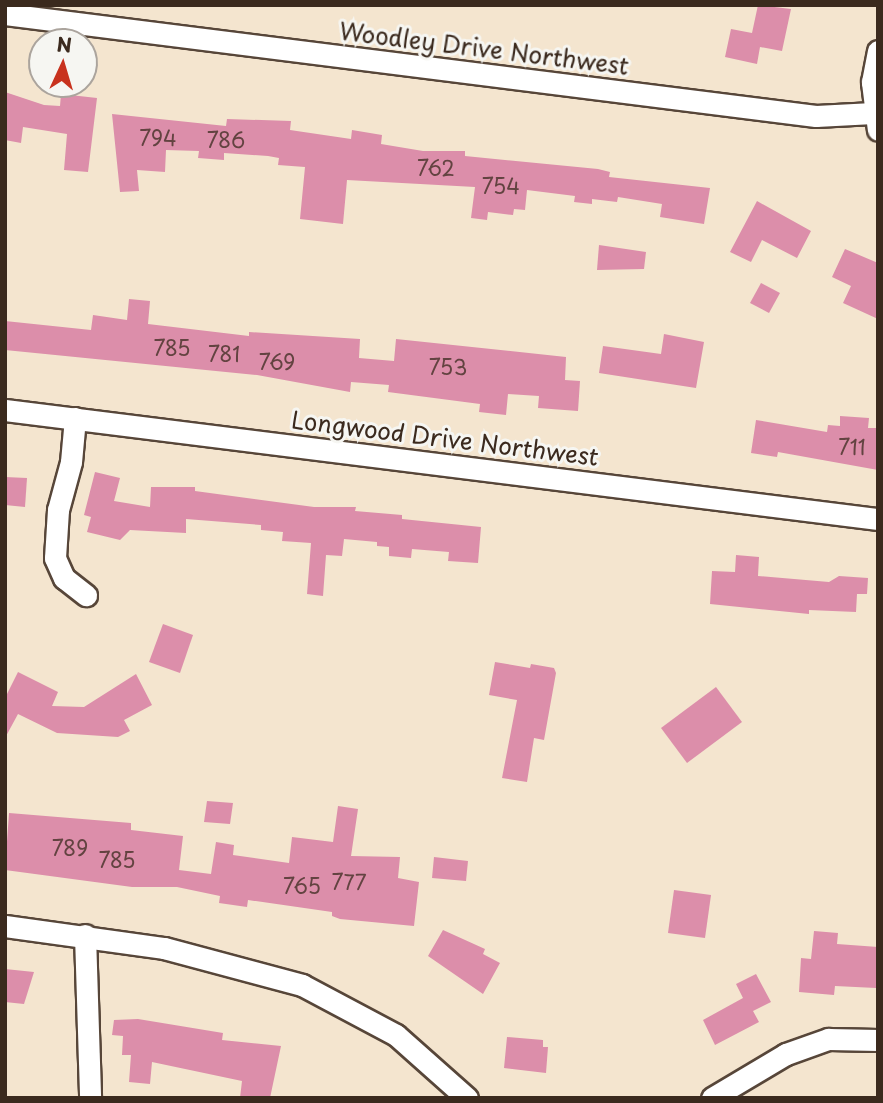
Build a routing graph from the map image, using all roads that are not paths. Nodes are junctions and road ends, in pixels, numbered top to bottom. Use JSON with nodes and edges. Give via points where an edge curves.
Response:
{"nodes":[{"id":1,"x":5,"y":14,"type":"edge"},
{"id":2,"x":878,"y":51,"type":"edge"},
{"id":3,"x":875,"y":121,"type":"edge"},
{"id":4,"x":5,"y":410,"type":"edge"},
{"id":5,"x":75,"y":418,"type":"junction"},
{"id":6,"x":878,"y":519,"type":"edge"},
{"id":7,"x":86,"y":595,"type":"dead end"},
{"id":8,"x":5,"y":926,"type":"edge"},
{"id":9,"x":85,"y":935,"type":"junction"},
{"id":10,"x":878,"y":1040,"type":"edge"},
{"id":11,"x":90,"y":1098,"type":"edge"},
{"id":12,"x":467,"y":1098,"type":"edge"},
{"id":13,"x":712,"y":1098,"type":"edge"}],
"edges":[{"from":1,"to":3,"type":"street","name":"Woodley Drive Northwest"},
{"from":2,"to":3,"type":"street","via":[[872,82]]},
{"from":4,"to":5,"type":"street","name":"Longwood Drive Northwest"},
{"from":5,"to":6,"type":"street","name":"Longwood Drive Northwest"},
{"from":5,"to":7,"type":"street","via":[[71,462],[58,510],[55,558],[64,578]]},
{"from":8,"to":9,"type":"street"},
{"from":9,"to":11,"type":"street"},
{"from":9,"to":12,"type":"street","via":[[177,951],[302,985],[396,1035]]},
{"from":10,"to":13,"type":"street","via":[[828,1039],[758,1068]]}]}
